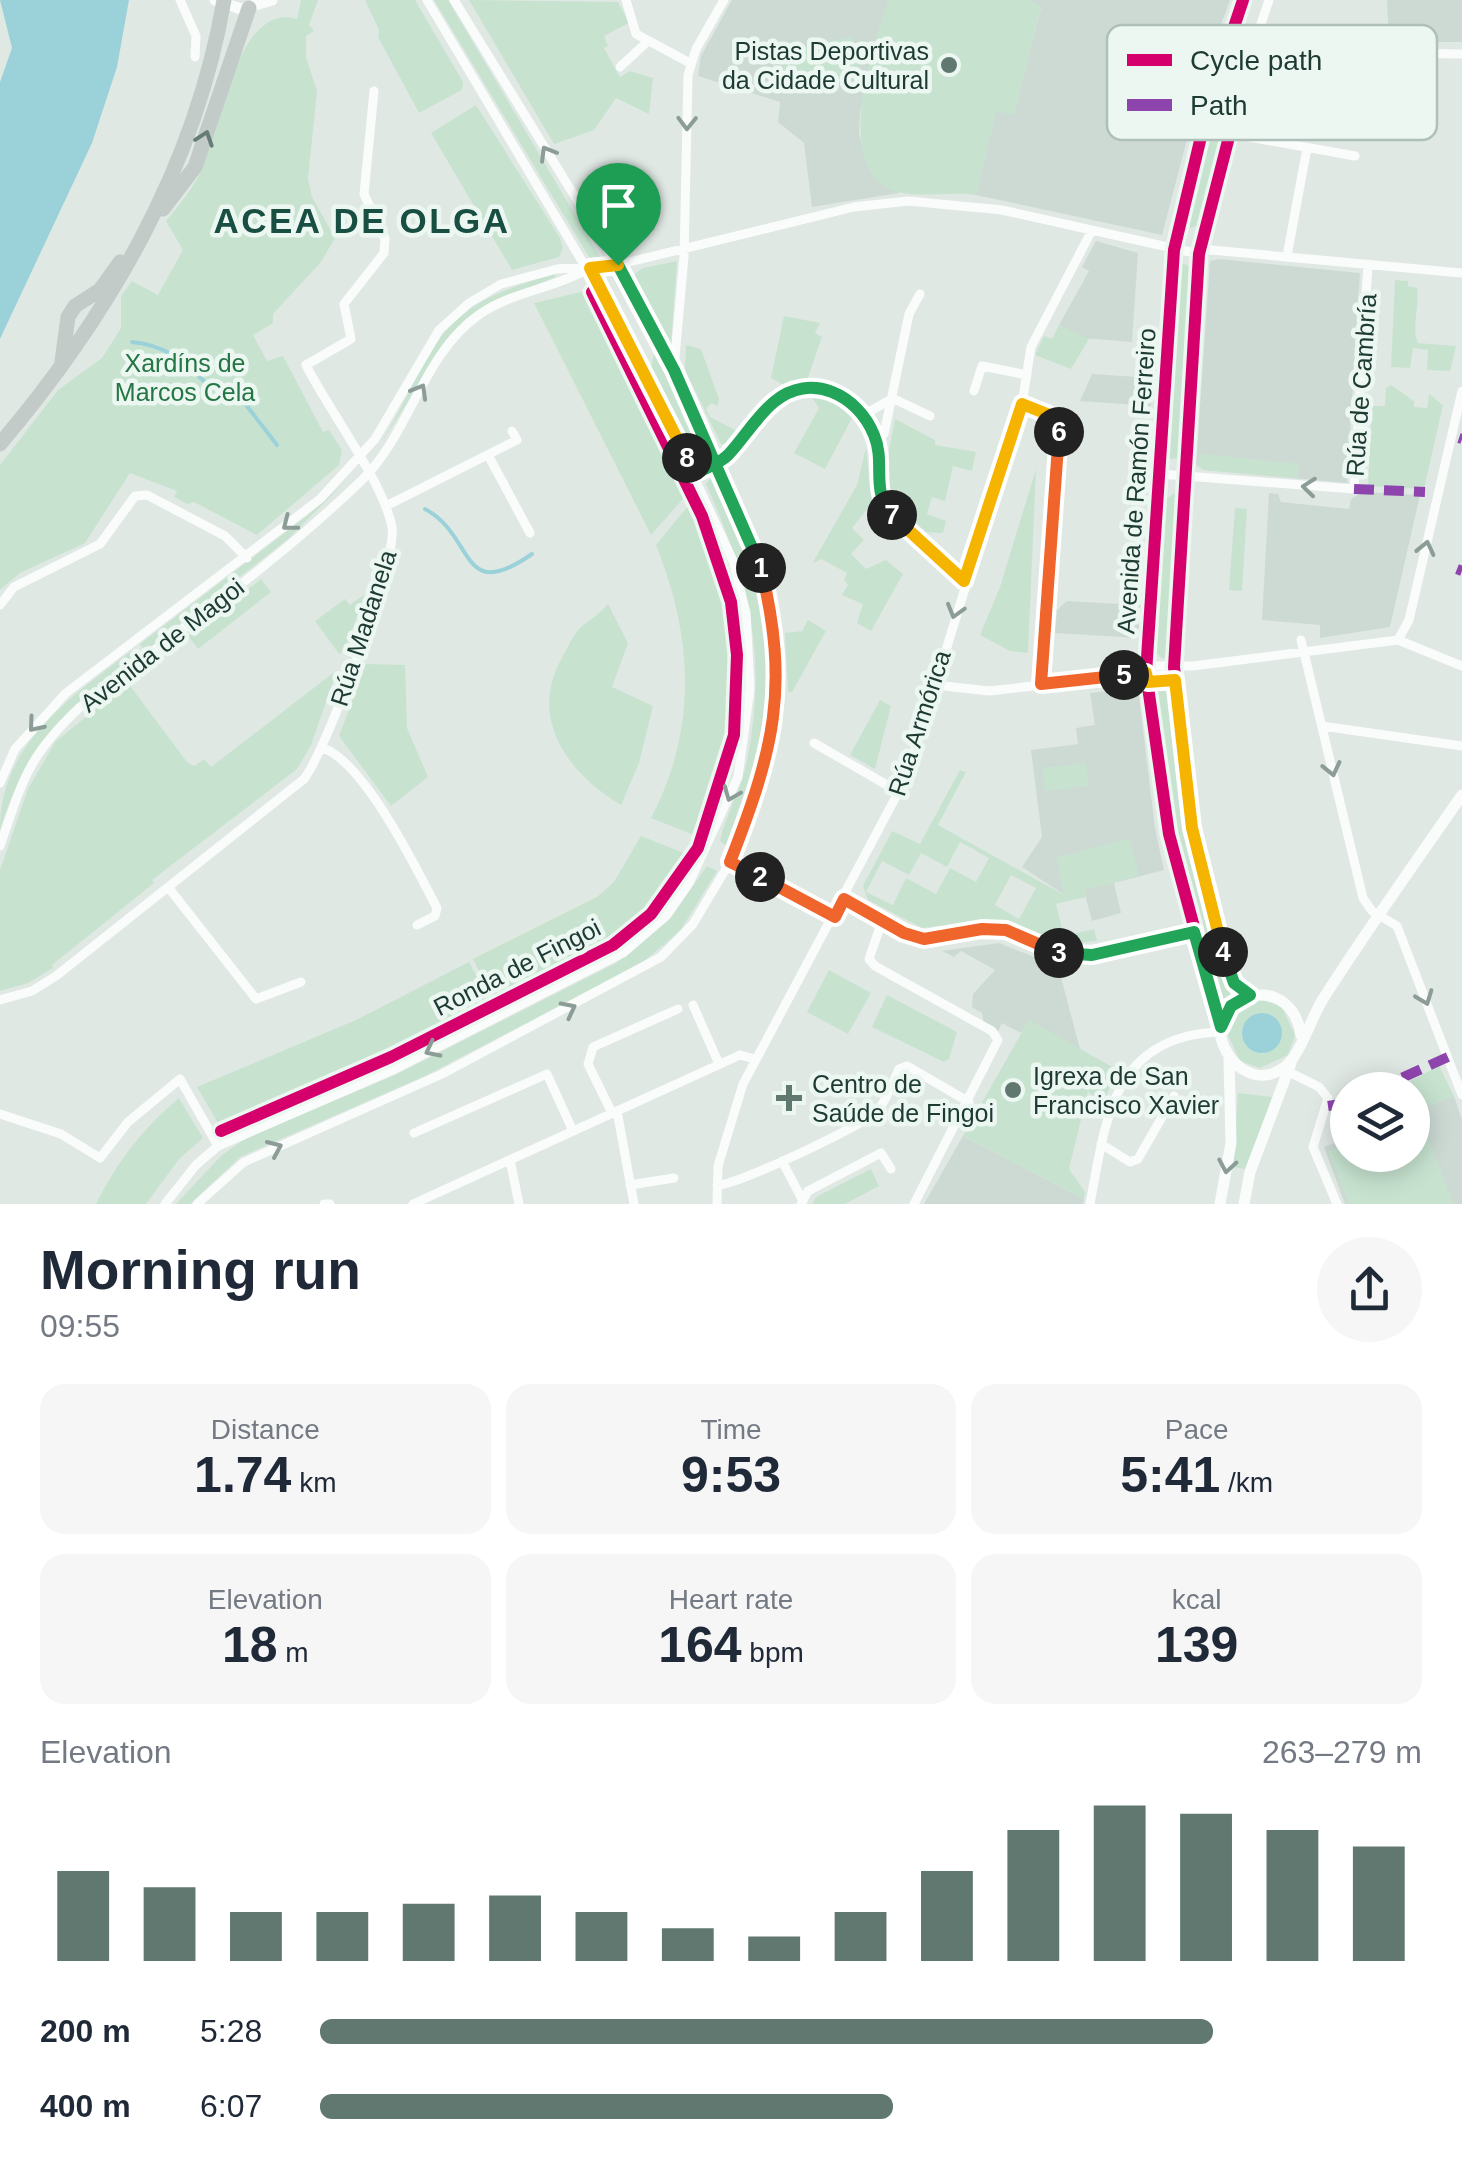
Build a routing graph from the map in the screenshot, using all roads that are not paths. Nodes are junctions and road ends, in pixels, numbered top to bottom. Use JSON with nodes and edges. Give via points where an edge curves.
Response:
{"nodes":[{"id":1,"x":180,"y":0,"type":"edge"},
{"id":2,"x":214,"y":0,"type":"edge"},
{"id":3,"x":224,"y":0,"type":"edge"},
{"id":4,"x":272,"y":0,"type":"edge"},
{"id":5,"x":427,"y":0,"type":"edge"},
{"id":6,"x":454,"y":0,"type":"edge"},
{"id":7,"x":626,"y":0,"type":"edge"},
{"id":8,"x":724,"y":0,"type":"edge"},
{"id":9,"x":1243,"y":0,"type":"edge"},
{"id":10,"x":1270,"y":0,"type":"edge"},
{"id":11,"x":245,"y":8,"type":"junction"},
{"id":12,"x":1234,"y":25,"type":"edge"},
{"id":13,"x":1260,"y":25,"type":"edge"},
{"id":14,"x":647,"y":42,"type":"junction"},
{"id":15,"x":1437,"y":54,"type":"edge"},
{"id":16,"x":1462,"y":54,"type":"edge"},
{"id":17,"x":195,"y":57,"type":"dead end"},
{"id":18,"x":690,"y":63,"type":"junction"},
{"id":19,"x":620,"y":67,"type":"dead end"},
{"id":20,"x":374,"y":91,"type":"dead end"},
{"id":21,"x":1202,"y":140,"type":"edge"},
{"id":22,"x":1227,"y":140,"type":"edge"},
{"id":23,"x":1262,"y":140,"type":"edge"},
{"id":24,"x":1308,"y":148,"type":"junction"},
{"id":25,"x":1356,"y":156,"type":"dead end"},
{"id":26,"x":152,"y":218,"type":"junction"},
{"id":27,"x":1092,"y":230,"type":"junction"},
{"id":28,"x":1177,"y":234,"type":"junction"},
{"id":29,"x":1200,"y":247,"type":"junction"},
{"id":30,"x":684,"y":248,"type":"junction"},
{"id":31,"x":135,"y":250,"type":"junction"},
{"id":32,"x":1174,"y":250,"type":"junction"},
{"id":33,"x":1287,"y":256,"type":"junction"},
{"id":34,"x":1368,"y":264,"type":"junction"},
{"id":35,"x":618,"y":265,"type":"junction"},
{"id":36,"x":590,"y":268,"type":"junction"},
{"id":37,"x":1462,"y":273,"type":"edge"},
{"id":38,"x":920,"y":294,"type":"dead end"},
{"id":39,"x":658,"y":342,"type":"junction"},
{"id":40,"x":636,"y":352,"type":"junction"},
{"id":41,"x":675,"y":356,"type":"dead end"},
{"id":42,"x":61,"y":367,"type":"junction"},
{"id":43,"x":1027,"y":374,"type":"junction"},
{"id":44,"x":974,"y":391,"type":"dead end"},
{"id":45,"x":1462,"y":391,"type":"edge"},
{"id":46,"x":892,"y":398,"type":"junction"},
{"id":47,"x":1022,"y":404,"type":"junction"},
{"id":48,"x":864,"y":414,"type":"junction"},
{"id":49,"x":930,"y":416,"type":"dead end"},
{"id":50,"x":512,"y":431,"type":"dead end"},
{"id":51,"x":876,"y":440,"type":"junction"},
{"id":52,"x":0,"y":444,"type":"edge"},
{"id":53,"x":488,"y":455,"type":"junction"},
{"id":54,"x":360,"y":458,"type":"junction"},
{"id":55,"x":717,"y":462,"type":"junction"},
{"id":56,"x":368,"y":474,"type":"junction"},
{"id":57,"x":694,"y":474,"type":"junction"},
{"id":58,"x":1160,"y":474,"type":"junction"},
{"id":59,"x":1185,"y":474,"type":"junction"},
{"id":60,"x":386,"y":506,"type":"junction"},
{"id":61,"x":530,"y":534,"type":"dead end"},
{"id":62,"x":246,"y":558,"type":"junction"},
{"id":63,"x":964,"y":581,"type":"junction"},
{"id":64,"x":0,"y":605,"type":"edge"},
{"id":65,"x":1301,"y":640,"type":"dead end"},
{"id":66,"x":1398,"y":640,"type":"junction"},
{"id":67,"x":1302,"y":653,"type":"junction"},
{"id":68,"x":1462,"y":666,"type":"edge"},
{"id":69,"x":1174,"y":667,"type":"junction"},
{"id":70,"x":1147,"y":674,"type":"junction"},
{"id":71,"x":1175,"y":680,"type":"junction"},
{"id":72,"x":1041,"y":684,"type":"junction"},
{"id":73,"x":934,"y":686,"type":"junction"},
{"id":74,"x":1322,"y":726,"type":"junction"},
{"id":75,"x":814,"y":743,"type":"dead end"},
{"id":76,"x":1462,"y":746,"type":"edge"},
{"id":77,"x":322,"y":748,"type":"junction"},
{"id":78,"x":0,"y":783,"type":"edge"},
{"id":79,"x":899,"y":792,"type":"junction"},
{"id":80,"x":1462,"y":795,"type":"edge"},
{"id":81,"x":710,"y":845,"type":"junction"},
{"id":82,"x":0,"y":846,"type":"edge"},
{"id":83,"x":704,"y":858,"type":"junction"},
{"id":84,"x":730,"y":861,"type":"junction"},
{"id":85,"x":168,"y":887,"type":"junction"},
{"id":86,"x":844,"y":899,"type":"junction"},
{"id":87,"x":1381,"y":914,"type":"junction"},
{"id":88,"x":835,"y":917,"type":"junction"},
{"id":89,"x":882,"y":921,"type":"junction"},
{"id":90,"x":418,"y":925,"type":"dead end"},
{"id":91,"x":1194,"y":932,"type":"junction"},
{"id":92,"x":301,"y":982,"type":"dead end"},
{"id":93,"x":1250,"y":995,"type":"junction"},
{"id":94,"x":0,"y":1000,"type":"edge"},
{"id":95,"x":693,"y":1005,"type":"dead end"},
{"id":96,"x":678,"y":1010,"type":"dead end"},
{"id":97,"x":1220,"y":1029,"type":"junction"},
{"id":98,"x":1301,"y":1035,"type":"junction"},
{"id":99,"x":755,"y":1059,"type":"junction"},
{"id":100,"x":1229,"y":1059,"type":"junction"},
{"id":101,"x":719,"y":1064,"type":"junction"},
{"id":102,"x":1288,"y":1066,"type":"junction"},
{"id":103,"x":1459,"y":1079,"type":"edge"},
{"id":104,"x":1462,"y":1095,"type":"edge"},
{"id":105,"x":1174,"y":1096,"type":"dead end"},
{"id":106,"x":970,"y":1102,"type":"junction"},
{"id":107,"x":614,"y":1112,"type":"junction"},
{"id":108,"x":0,"y":1114,"type":"edge"},
{"id":109,"x":573,"y":1131,"type":"junction"},
{"id":110,"x":414,"y":1133,"type":"dead end"},
{"id":111,"x":1101,"y":1144,"type":"junction"},
{"id":112,"x":218,"y":1146,"type":"junction"},
{"id":113,"x":510,"y":1160,"type":"junction"},
{"id":114,"x":782,"y":1162,"type":"junction"},
{"id":115,"x":890,"y":1169,"type":"dead end"},
{"id":116,"x":674,"y":1178,"type":"dead end"},
{"id":117,"x":630,"y":1185,"type":"junction"},
{"id":118,"x":717,"y":1185,"type":"junction"},
{"id":119,"x":802,"y":1202,"type":"edge"},
{"id":120,"x":165,"y":1204,"type":"edge"},
{"id":121,"x":197,"y":1204,"type":"edge"},
{"id":122,"x":413,"y":1204,"type":"edge"},
{"id":123,"x":519,"y":1204,"type":"edge"},
{"id":124,"x":634,"y":1204,"type":"edge"},
{"id":125,"x":717,"y":1204,"type":"edge"},
{"id":126,"x":914,"y":1204,"type":"edge"},
{"id":127,"x":1090,"y":1204,"type":"edge"},
{"id":128,"x":1220,"y":1204,"type":"edge"},
{"id":129,"x":1244,"y":1204,"type":"edge"},
{"id":130,"x":1337,"y":1204,"type":"edge"}],
"edges":[{"from":1,"to":17,"type":"street","via":[[196,36]]},
{"from":2,"to":11,"type":"street"},
{"from":3,"to":26,"type":"highway","via":[[203,96]]},
{"from":4,"to":11,"type":"street"},
{"from":5,"to":36,"type":"street","name":"Ronda de Fingoi"},
{"from":35,"to":6,"type":"street","one_way":true},
{"from":7,"to":14,"type":"street","via":[[636,34]]},
{"from":8,"to":18,"type":"street"},
{"from":9,"to":12,"type":"street","name":"Avenida de Ramón Ferreiro"},
{"from":10,"to":13,"type":"street","name":"Avenida de Ramón Ferreiro"},
{"from":26,"to":11,"type":"highway","one_way":true,"via":[[195,167]]},
{"from":14,"to":18,"type":"street"},
{"from":14,"to":19,"type":"street"},
{"from":15,"to":16,"type":"street"},
{"from":18,"to":30,"type":"street","one_way":true},
{"from":20,"to":54,"type":"street","via":[[364,194],[385,240],[384,253],[344,304],[351,339],[306,365]]},
{"from":21,"to":28,"type":"street","name":"Avenida de Ramón Ferreiro"},
{"from":22,"to":29,"type":"street","name":"Avenida de Ramón Ferreiro"},
{"from":23,"to":24,"type":"street"},
{"from":24,"to":25,"type":"street"},
{"from":24,"to":33,"type":"street"},
{"from":26,"to":31,"type":"highway"},
{"from":27,"to":30,"type":"street","via":[[1002,210],[908,200]]},
{"from":27,"to":32,"type":"street"},
{"from":27,"to":43,"type":"street","name":"Rúa Armórica","via":[[1031,347]]},
{"from":28,"to":29,"type":"street"},
{"from":28,"to":32,"type":"street","name":"Avenida de Ramón Ferreiro"},
{"from":29,"to":32,"type":"street"},
{"from":29,"to":33,"type":"street"},
{"from":29,"to":59,"type":"street","name":"Avenida de Ramón Ferreiro"},
{"from":30,"to":35,"type":"street"},
{"from":30,"to":41,"type":"street"},
{"from":31,"to":42,"type":"highway"},
{"from":31,"to":42,"type":"highway","via":[[68,317]]},
{"from":32,"to":58,"type":"street","name":"Avenida de Ramón Ferreiro"},
{"from":33,"to":34,"type":"street"},
{"from":34,"to":37,"type":"street"},
{"from":34,"to":59,"type":"street","name":"Rúa de Cambría","one_way":true,"via":[[1354,489]]},
{"from":35,"to":36,"type":"street"},
{"from":35,"to":39,"type":"street"},
{"from":36,"to":40,"type":"street","name":"Ronda de Fingoi"},
{"from":36,"to":54,"type":"street","name":"Avenida de Magoi","via":[[516,279],[470,303],[440,330]]},
{"from":56,"to":36,"type":"street","name":"Avenida de Magoi","one_way":true,"via":[[440,356],[478,316]]},
{"from":38,"to":46,"type":"street"},
{"from":39,"to":40,"type":"street"},
{"from":39,"to":55,"type":"street"},
{"from":40,"to":57,"type":"street","name":"Ronda de Fingoi"},
{"from":42,"to":52,"type":"highway"},
{"from":43,"to":44,"type":"street","via":[[982,366]]},
{"from":43,"to":47,"type":"street","name":"Rúa Armórica"},
{"from":66,"to":45,"type":"street","one_way":true,"via":[[1409,620]]},
{"from":46,"to":48,"type":"street"},
{"from":46,"to":49,"type":"street"},
{"from":46,"to":51,"type":"street","via":[[884,434]]},
{"from":47,"to":63,"type":"street","name":"Rúa Armórica"},
{"from":47,"to":72,"type":"street","via":[[1052,416],[1059,427]]},
{"from":48,"to":51,"type":"street"},
{"from":48,"to":55,"type":"street","via":[[830,390],[796,391],[778,398]]},
{"from":50,"to":53,"type":"street","via":[[516,440]]},
{"from":51,"to":63,"type":"street","via":[[884,506]]},
{"from":53,"to":60,"type":"street"},
{"from":53,"to":61,"type":"street"},
{"from":54,"to":56,"type":"street"},
{"from":54,"to":62,"type":"street","name":"Avenida de Magoi","one_way":true},
{"from":55,"to":57,"type":"street"},
{"from":55,"to":84,"type":"street","via":[[759,560],[775,640],[771,746]]},
{"from":56,"to":60,"type":"street","name":"Rúa Madanela"},
{"from":56,"to":82,"type":"street","name":"Avenida de Magoi","via":[[302,538],[52,733],[31,759]]},
{"from":57,"to":81,"type":"street","name":"Ronda de Fingoi","one_way":true,"via":[[732,560],[746,613],[750,688],[738,777]]},
{"from":58,"to":59,"type":"street","name":"Rúa de Cambría"},
{"from":58,"to":70,"type":"street","name":"Avenida de Ramón Ferreiro"},
{"from":59,"to":69,"type":"street","name":"Avenida de Ramón Ferreiro"},
{"from":60,"to":77,"type":"street","name":"Rúa Madanela","via":[[392,550]]},
{"from":62,"to":64,"type":"street","via":[[225,536],[148,495],[135,496],[100,544],[14,587]]},
{"from":62,"to":78,"type":"street","name":"Avenida de Magoi","one_way":true,"via":[[66,693],[15,749]]},
{"from":63,"to":73,"type":"street","name":"Rúa Armórica","one_way":true},
{"from":65,"to":67,"type":"street"},
{"from":66,"to":67,"type":"street"},
{"from":66,"to":68,"type":"street"},
{"from":67,"to":69,"type":"street"},
{"from":67,"to":74,"type":"street"},
{"from":69,"to":70,"type":"street","name":"Avenida de Ramón Ferreiro"},
{"from":69,"to":71,"type":"street","name":"Avenida de Ramón Ferreiro"},
{"from":70,"to":71,"type":"street"},
{"from":70,"to":72,"type":"street"},
{"from":70,"to":91,"type":"street","name":"Avenida de Ramón Ferreiro","via":[[1169,834]]},
{"from":71,"to":93,"type":"street","name":"Avenida de Ramón Ferreiro","via":[[1196,845],[1228,970]]},
{"from":72,"to":73,"type":"street","via":[[968,691]]},
{"from":73,"to":79,"type":"street","name":"Rúa Armórica"},
{"from":74,"to":76,"type":"street"},
{"from":74,"to":87,"type":"street","one_way":true,"via":[[1362,898]]},
{"from":75,"to":79,"type":"street"},
{"from":77,"to":85,"type":"street","name":"Rúa Madanela","via":[[304,779]]},
{"from":77,"to":90,"type":"street","via":[[383,810],[432,898],[435,916]]},
{"from":79,"to":86,"type":"street","name":"Rúa Armórica"},
{"from":80,"to":87,"type":"street"},
{"from":81,"to":83,"type":"street","name":"Ronda de Fingoi"},
{"from":81,"to":84,"type":"street"},
{"from":83,"to":84,"type":"street"},
{"from":83,"to":112,"type":"street","name":"Ronda de Fingoi","one_way":true,"via":[[667,914],[623,954],[395,1069]]},
{"from":84,"to":88,"type":"street"},
{"from":121,"to":84,"type":"street","one_way":true,"via":[[244,1162],[442,1074],[635,975],[693,924]]},
{"from":85,"to":92,"type":"street","via":[[256,1000]]},
{"from":85,"to":94,"type":"street","name":"Rúa Madanela","via":[[43,985]]},
{"from":86,"to":88,"type":"street","name":"Rúa Armórica"},
{"from":86,"to":89,"type":"street"},
{"from":87,"to":98,"type":"street"},
{"from":87,"to":103,"type":"street","one_way":true,"via":[[1397,926]]},
{"from":88,"to":99,"type":"street","name":"Rúa Armórica"},
{"from":89,"to":91,"type":"street","via":[[924,939],[1006,930],[1072,956]]},
{"from":89,"to":106,"type":"street","via":[[870,947],[875,966],[996,1036],[998,1045]]},
{"from":91,"to":97,"type":"street","name":"Avenida de Ramón Ferreiro"},
{"from":93,"to":97,"type":"street","via":[[1231,1006]]},
{"from":93,"to":98,"type":"street","via":[[1286,1002]]},
{"from":95,"to":101,"type":"street"},
{"from":96,"to":107,"type":"street","via":[[593,1047],[588,1064]]},
{"from":97,"to":100,"type":"street"},
{"from":97,"to":111,"type":"street","via":[[1144,1058],[1114,1094]]},
{"from":98,"to":102,"type":"street"},
{"from":99,"to":101,"type":"street","via":[[740,1055]]},
{"from":99,"to":118,"type":"street","name":"Rúa Armórica","via":[[726,1128]]},
{"from":100,"to":102,"type":"street","via":[[1249,1073]]},
{"from":100,"to":128,"type":"street","one_way":true,"via":[[1231,1143]]},
{"from":101,"to":107,"type":"street"},
{"from":102,"to":129,"type":"street"},
{"from":102,"to":130,"type":"street","via":[[1329,1102],[1313,1147]]},
{"from":103,"to":104,"type":"street"},
{"from":105,"to":111,"type":"street","via":[[1138,1159],[1130,1162]]},
{"from":106,"to":114,"type":"street","via":[[907,1066],[877,1112]]},
{"from":106,"to":126,"type":"street"},
{"from":107,"to":109,"type":"street"},
{"from":107,"to":117,"type":"street"},
{"from":108,"to":112,"type":"street","via":[[61,1134],[100,1158],[180,1079]]},
{"from":109,"to":110,"type":"street","via":[[547,1074]]},
{"from":109,"to":113,"type":"street"},
{"from":111,"to":127,"type":"street"},
{"from":112,"to":120,"type":"street","name":"Ronda de Fingoi"},
{"from":113,"to":122,"type":"street"},
{"from":113,"to":123,"type":"street"},
{"from":114,"to":118,"type":"street"},
{"from":114,"to":119,"type":"street"},
{"from":115,"to":119,"type":"street","via":[[881,1153],[808,1191]]},
{"from":116,"to":117,"type":"street"},
{"from":117,"to":124,"type":"street"},
{"from":118,"to":125,"type":"street","name":"Rúa Armórica"}]}
